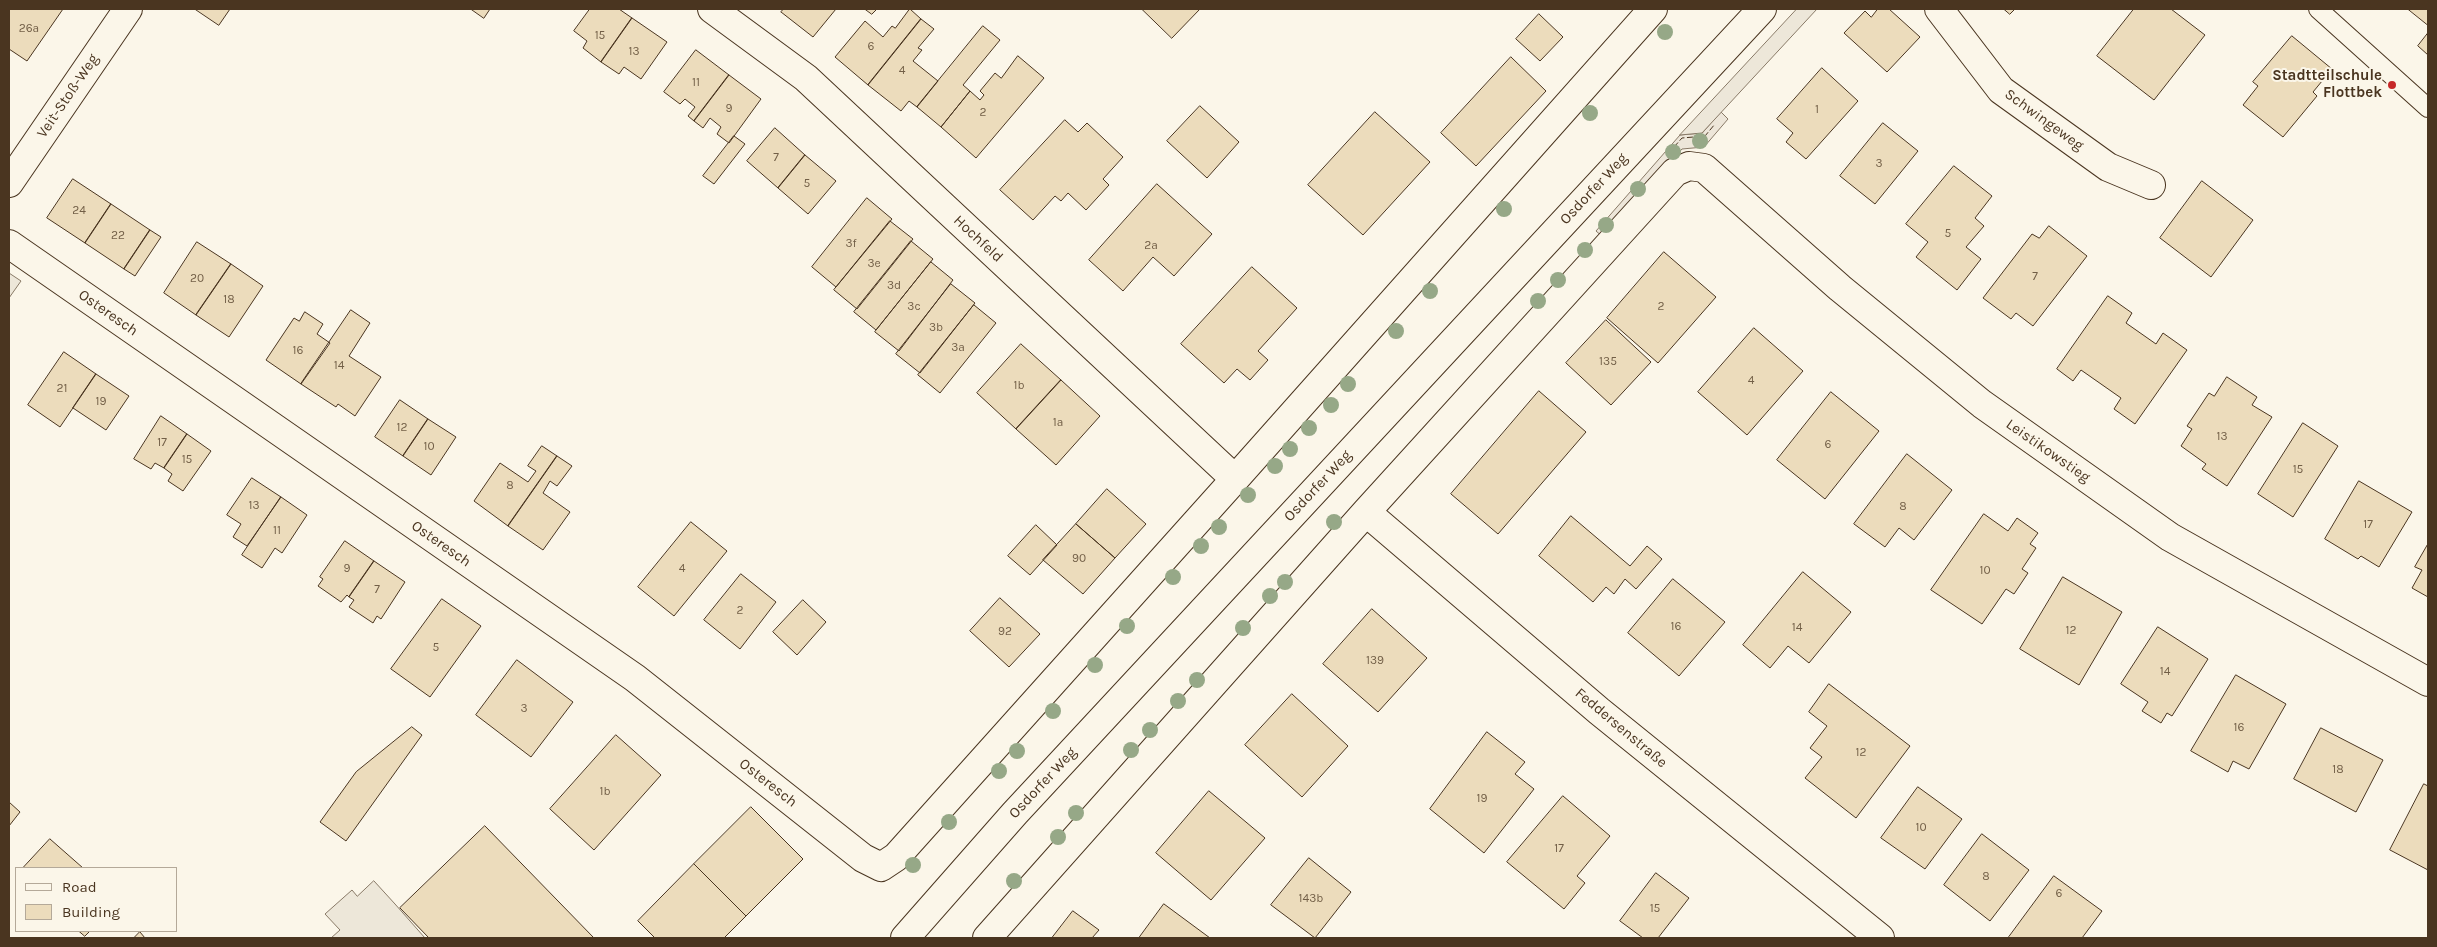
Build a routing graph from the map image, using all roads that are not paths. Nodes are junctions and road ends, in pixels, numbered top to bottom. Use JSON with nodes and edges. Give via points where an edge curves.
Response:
{"nodes":[{"id":1,"x":128,"y":9,"type":"edge"},
{"id":2,"x":712,"y":9,"type":"edge"},
{"id":3,"x":1653,"y":9,"type":"edge"},
{"id":4,"x":1750,"y":9,"type":"edge"},
{"id":5,"x":1762,"y":9,"type":"edge"},
{"id":6,"x":1938,"y":9,"type":"edge"},
{"id":7,"x":2318,"y":9,"type":"edge"},
{"id":8,"x":1735,"y":36,"type":"junction"},
{"id":9,"x":2428,"y":108,"type":"edge"},
{"id":10,"x":12,"y":171,"type":"edge"},
{"id":11,"x":2151,"y":185,"type":"dead end"},
{"id":12,"x":9,"y":244,"type":"edge"},
{"id":13,"x":1235,"y":479,"type":"junction"},
{"id":14,"x":1366,"y":512,"type":"junction"},
{"id":15,"x":2428,"y":682,"type":"edge"},
{"id":16,"x":905,"y":938,"type":"edge"},
{"id":17,"x":987,"y":938,"type":"edge"},
{"id":18,"x":1880,"y":938,"type":"edge"}],
"edges":[{"from":1,"to":10,"type":"street","name":"Veit-Stoß-Weg"},
{"from":2,"to":13,"type":"street","name":"Hochfeld","via":[[806,78]]},
{"from":3,"to":13,"type":"street"},
{"from":4,"to":8,"type":"street","name":"Osdorfer Weg"},
{"from":5,"to":8,"type":"street","name":"Osdorfer Weg"},
{"from":6,"to":11,"type":"street","name":"Schwingeweg","via":[[2002,90],[2108,167]]},
{"from":7,"to":9,"type":"lane"},
{"from":8,"to":16,"type":"street","name":"Osdorfer Weg","via":[[1014,813]]},
{"from":12,"to":13,"type":"street","name":"Osteresch","via":[[635,678],[863,858],[881,867],[896,857]]},
{"from":14,"to":15,"type":"street","name":"Leistikowstieg","via":[[1675,172],[1689,166],[1704,168],[1840,288],[1982,404],[2170,537]]},
{"from":14,"to":17,"type":"street"},
{"from":14,"to":18,"type":"street","name":"Feddersenstraße","via":[[1599,711]]}]}
